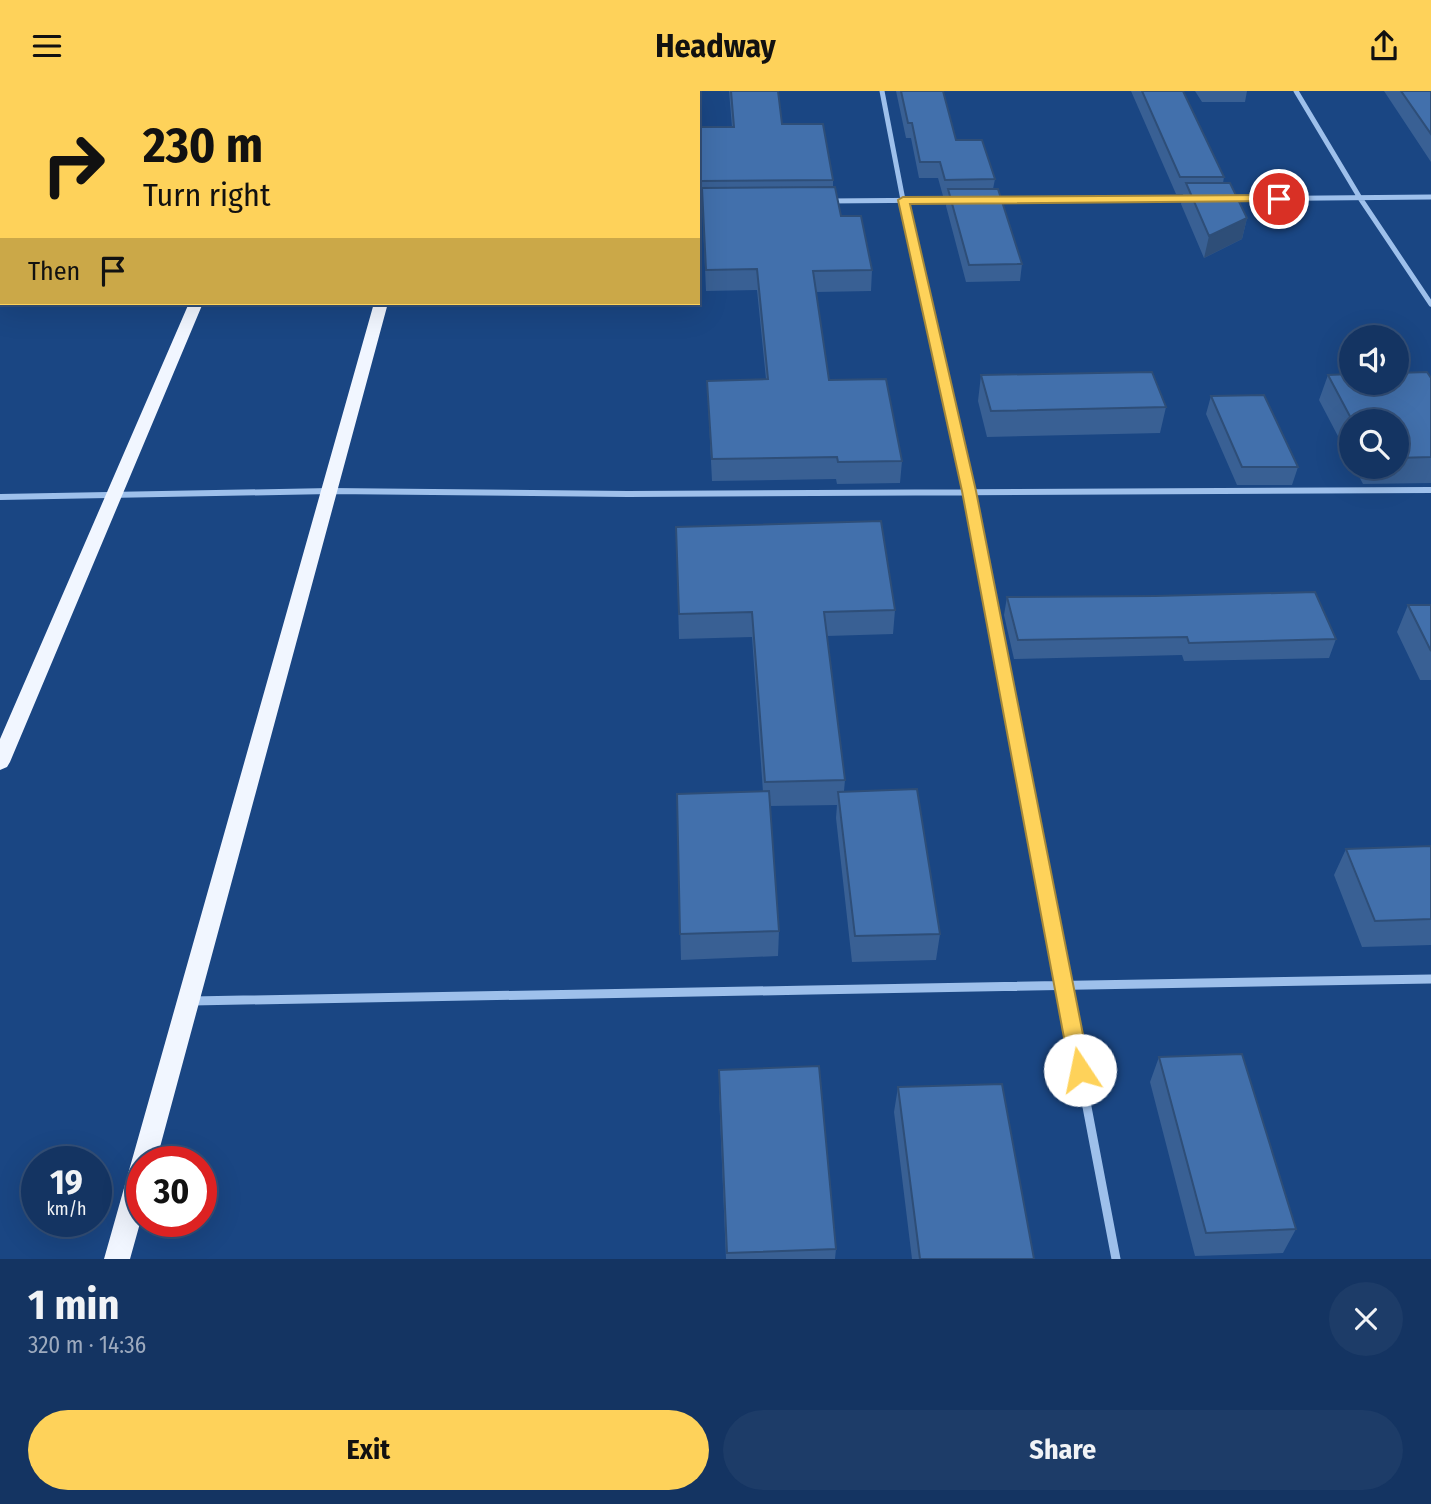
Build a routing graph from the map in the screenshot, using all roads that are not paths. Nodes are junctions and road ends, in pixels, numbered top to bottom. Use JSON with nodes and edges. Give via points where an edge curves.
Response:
{"nodes":[{"id":1,"x":883,"y":91,"type":"edge"},
{"id":2,"x":1296,"y":91,"type":"edge"},
{"id":3,"x":1431,"y":197,"type":"edge"},
{"id":4,"x":1360,"y":198,"type":"junction"},
{"id":5,"x":1194,"y":199,"type":"edge"},
{"id":6,"x":1222,"y":199,"type":"edge"},
{"id":7,"x":903,"y":200,"type":"junction"},
{"id":8,"x":958,"y":200,"type":"edge"},
{"id":9,"x":986,"y":200,"type":"edge"},
{"id":10,"x":821,"y":201,"type":"edge"},
{"id":11,"x":1431,"y":304,"type":"edge"},
{"id":12,"x":194,"y":305,"type":"edge"},
{"id":13,"x":380,"y":305,"type":"edge"},
{"id":14,"x":1431,"y":490,"type":"edge"},
{"id":15,"x":330,"y":491,"type":"junction"},
{"id":16,"x":969,"y":491,"type":"junction"},
{"id":17,"x":114,"y":493,"type":"junction"},
{"id":18,"x":0,"y":496,"type":"edge"},
{"id":19,"x":0,"y":762,"type":"edge"},
{"id":20,"x":1431,"y":979,"type":"edge"},
{"id":21,"x":1065,"y":988,"type":"junction"},
{"id":22,"x":188,"y":1001,"type":"junction"},
{"id":23,"x":148,"y":1146,"type":"edge"},
{"id":24,"x":126,"y":1226,"type":"edge"},
{"id":25,"x":117,"y":1259,"type":"edge"},
{"id":26,"x":1116,"y":1259,"type":"edge"}],
"edges":[{"from":1,"to":7,"type":"street"},
{"from":2,"to":4,"type":"street"},
{"from":3,"to":4,"type":"street"},
{"from":4,"to":6,"type":"street"},
{"from":4,"to":11,"type":"street"},
{"from":5,"to":9,"type":"street"},
{"from":7,"to":8,"type":"street"},
{"from":7,"to":10,"type":"street"},
{"from":7,"to":16,"type":"street"},
{"from":12,"to":17,"type":"highway"},
{"from":13,"to":15,"type":"highway"},
{"from":14,"to":16,"type":"street"},
{"from":15,"to":16,"type":"street"},
{"from":15,"to":17,"type":"street"},
{"from":15,"to":22,"type":"highway"},
{"from":16,"to":21,"type":"street"},
{"from":17,"to":18,"type":"street"},
{"from":17,"to":19,"type":"highway"},
{"from":20,"to":21,"type":"street"},
{"from":21,"to":22,"type":"street","via":[[612,991]]},
{"from":21,"to":26,"type":"street"},
{"from":22,"to":23,"type":"highway"},
{"from":24,"to":25,"type":"highway"}]}
